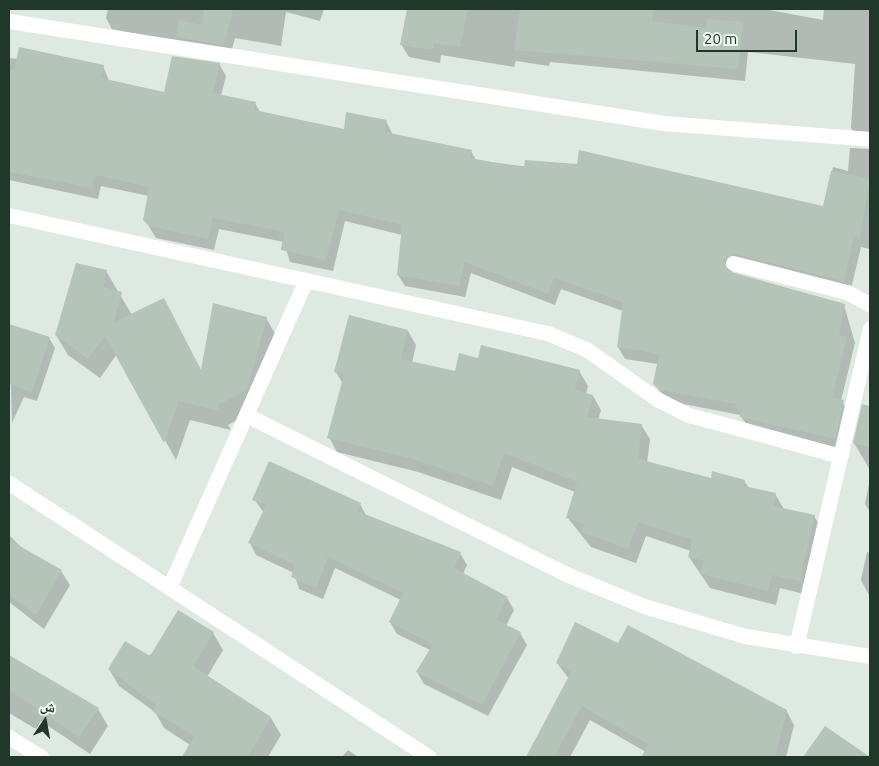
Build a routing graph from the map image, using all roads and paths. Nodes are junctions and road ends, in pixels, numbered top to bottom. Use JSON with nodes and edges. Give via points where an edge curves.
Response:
{"nodes":[{"id":1,"x":9,"y":21,"type":"edge"},
{"id":2,"x":870,"y":139,"type":"edge"},
{"id":3,"x":9,"y":215,"type":"edge"},
{"id":4,"x":733,"y":264,"type":"dead end"},
{"id":5,"x":305,"y":282,"type":"junction"},
{"id":6,"x":870,"y":305,"type":"edge"},
{"id":7,"x":870,"y":328,"type":"edge"},
{"id":8,"x":246,"y":415,"type":"junction"},
{"id":9,"x":841,"y":456,"type":"junction"},
{"id":10,"x":9,"y":483,"type":"edge"},
{"id":11,"x":170,"y":585,"type":"junction"},
{"id":12,"x":796,"y":646,"type":"junction"},
{"id":13,"x":870,"y":656,"type":"edge"},
{"id":14,"x":9,"y":737,"type":"edge"},
{"id":15,"x":41,"y":757,"type":"edge"},
{"id":16,"x":429,"y":757,"type":"edge"}],
"edges":[{"from":1,"to":2,"type":"street","via":[[664,123]]},
{"from":3,"to":5,"type":"street"},
{"from":4,"to":6,"type":"street","via":[[847,292]]},
{"from":5,"to":8,"type":"street"},
{"from":5,"to":9,"type":"street","via":[[547,332],[586,349],[657,399],[689,415]]},
{"from":7,"to":9,"type":"street"},
{"from":8,"to":11,"type":"street"},
{"from":8,"to":12,"type":"street","via":[[601,590],[702,624]]},
{"from":9,"to":12,"type":"street"},
{"from":10,"to":11,"type":"street"},
{"from":11,"to":16,"type":"street"},
{"from":12,"to":13,"type":"street"},
{"from":14,"to":15,"type":"street"}]}
